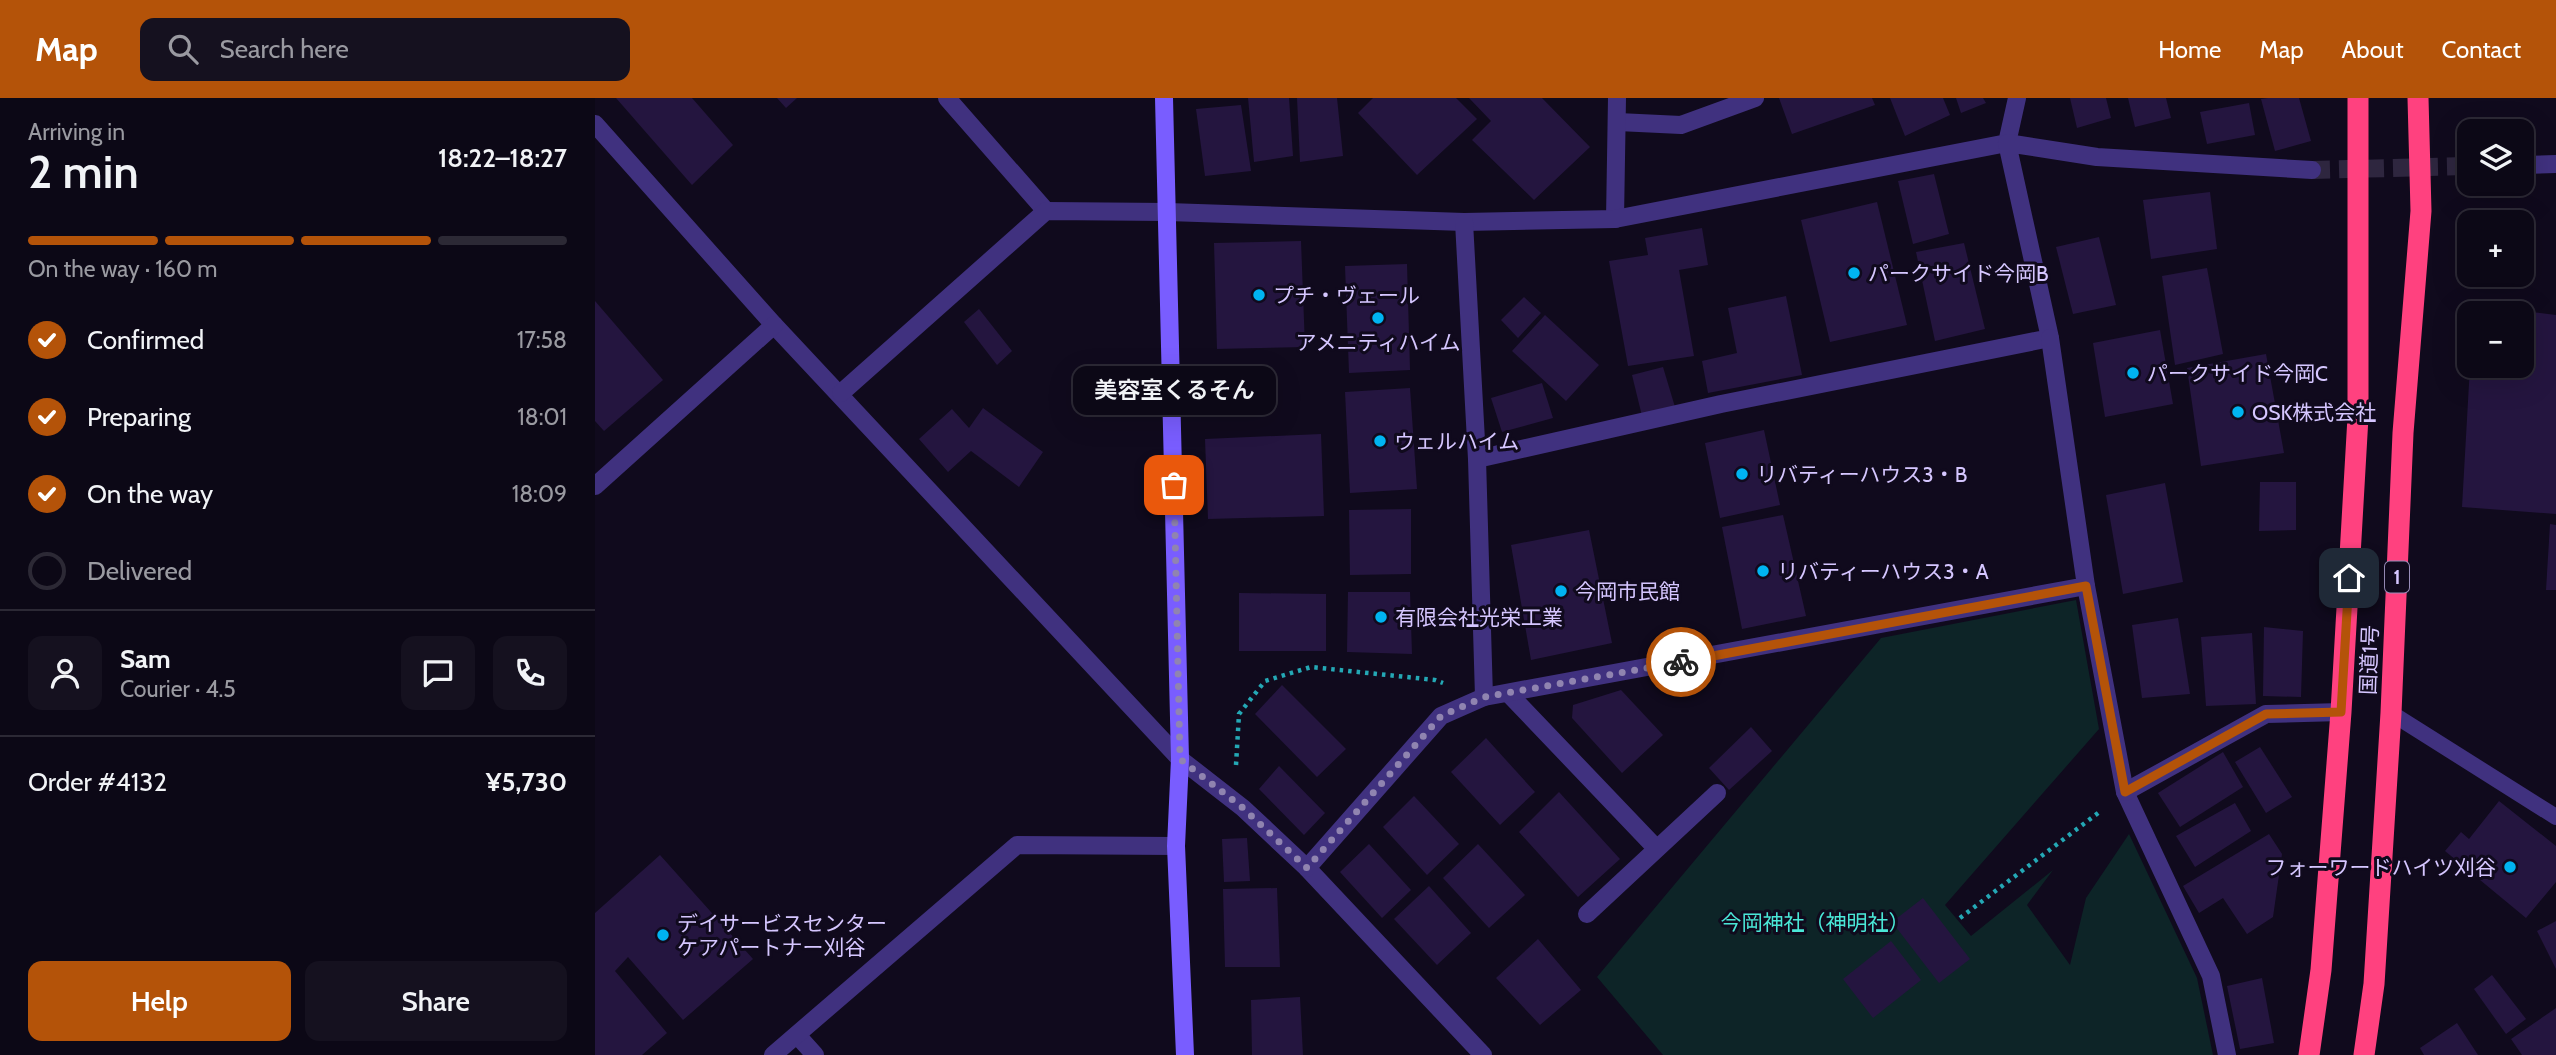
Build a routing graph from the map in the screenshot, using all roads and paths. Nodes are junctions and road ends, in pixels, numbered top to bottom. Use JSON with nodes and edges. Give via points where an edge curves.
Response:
{"nodes":[{"id":1,"x":947,"y":98,"type":"edge"},
{"id":2,"x":1164,"y":98,"type":"edge"},
{"id":3,"x":1617,"y":98,"type":"edge"},
{"id":4,"x":1755,"y":98,"type":"edge"},
{"id":5,"x":2017,"y":98,"type":"edge"},
{"id":6,"x":2358,"y":98,"type":"edge"},
{"id":7,"x":2418,"y":98,"type":"edge"},
{"id":8,"x":1618,"y":122,"type":"junction"},
{"id":9,"x":595,"y":124,"type":"edge"},
{"id":10,"x":2007,"y":143,"type":"junction"},
{"id":11,"x":2556,"y":164,"type":"edge"},
{"id":12,"x":2534,"y":165,"type":"edge"},
{"id":13,"x":2312,"y":170,"type":"tunnel mouth"},
{"id":14,"x":1046,"y":211,"type":"junction"},
{"id":15,"x":1168,"y":212,"type":"junction"},
{"id":16,"x":1615,"y":219,"type":"junction"},
{"id":17,"x":1464,"y":222,"type":"junction"},
{"id":18,"x":774,"y":325,"type":"junction"},
{"id":19,"x":2050,"y":338,"type":"junction"},
{"id":20,"x":841,"y":393,"type":"junction"},
{"id":21,"x":1477,"y":459,"type":"junction"},
{"id":22,"x":595,"y":486,"type":"edge"},
{"id":23,"x":2086,"y":586,"type":"junction"},
{"id":24,"x":1509,"y":694,"type":"junction"},
{"id":25,"x":1484,"y":697,"type":"junction"},
{"id":26,"x":2341,"y":712,"type":"junction"},
{"id":27,"x":2391,"y":713,"type":"junction"},
{"id":28,"x":1180,"y":759,"type":"junction"},
{"id":29,"x":2125,"y":792,"type":"junction"},
{"id":30,"x":1717,"y":793,"type":"dead end"},
{"id":31,"x":1243,"y":808,"type":"junction"},
{"id":32,"x":2556,"y":817,"type":"edge"},
{"id":33,"x":1176,"y":846,"type":"junction"},
{"id":34,"x":1656,"y":848,"type":"junction"},
{"id":35,"x":1307,"y":868,"type":"junction"},
{"id":36,"x":1587,"y":914,"type":"dead end"},
{"id":37,"x":1960,"y":918,"type":"dead end"},
{"id":38,"x":797,"y":1035,"type":"junction"},
{"id":39,"x":773,"y":1055,"type":"edge"},
{"id":40,"x":815,"y":1055,"type":"edge"},
{"id":41,"x":1185,"y":1055,"type":"edge"},
{"id":42,"x":1483,"y":1055,"type":"edge"},
{"id":43,"x":2227,"y":1055,"type":"edge"},
{"id":44,"x":2309,"y":1055,"type":"edge"},
{"id":45,"x":2364,"y":1055,"type":"edge"}],
"edges":[{"from":1,"to":14,"type":"street"},
{"from":2,"to":15,"type":"street"},
{"from":3,"to":8,"type":"street"},
{"from":4,"to":8,"type":"street","via":[[1681,125]]},
{"from":5,"to":10,"type":"street"},
{"from":6,"to":26,"type":"highway","name":"国道1号","via":[[2358,417]]},
{"from":7,"to":27,"type":"highway","name":"国道1号","number":"1","via":[[2421,211],[2403,433]]},
{"from":8,"to":16,"type":"street"},
{"from":9,"to":18,"type":"street"},
{"from":10,"to":13,"type":"street","via":[[2097,157]]},
{"from":10,"to":16,"type":"street"},
{"from":10,"to":19,"type":"street"},
{"from":11,"to":12,"type":"street"},
{"from":14,"to":15,"type":"street"},
{"from":14,"to":20,"type":"street"},
{"from":15,"to":17,"type":"street"},
{"from":15,"to":28,"type":"street"},
{"from":16,"to":17,"type":"street"},
{"from":17,"to":21,"type":"street"},
{"from":18,"to":20,"type":"street"},
{"from":18,"to":22,"type":"street"},
{"from":19,"to":21,"type":"street"},
{"from":19,"to":23,"type":"street"},
{"from":20,"to":28,"type":"street"},
{"from":21,"to":25,"type":"street"},
{"from":23,"to":24,"type":"street"},
{"from":23,"to":29,"type":"street"},
{"from":24,"to":25,"type":"street"},
{"from":24,"to":34,"type":"street"},
{"from":25,"to":31,"type":"path","via":[[1435,680],[1311,667],[1265,681],[1239,715],[1235,760]]},
{"from":25,"to":35,"type":"street","via":[[1441,716]]},
{"from":26,"to":29,"type":"street","via":[[2266,714]]},
{"from":26,"to":44,"type":"highway","name":"国道1号","via":[[2321,970]]},
{"from":27,"to":32,"type":"lane"},
{"from":27,"to":45,"type":"highway","name":"国道1号","number":"1","via":[[2374,984]]},
{"from":28,"to":31,"type":"street"},
{"from":28,"to":33,"type":"street"},
{"from":29,"to":37,"type":"path"},
{"from":29,"to":43,"type":"street","via":[[2211,976]]},
{"from":30,"to":34,"type":"street"},
{"from":31,"to":35,"type":"street"},
{"from":33,"to":38,"type":"street","via":[[1017,845]]},
{"from":33,"to":41,"type":"street"},
{"from":34,"to":36,"type":"street"},
{"from":35,"to":42,"type":"street"},
{"from":38,"to":39,"type":"street"},
{"from":38,"to":40,"type":"street"}]}
